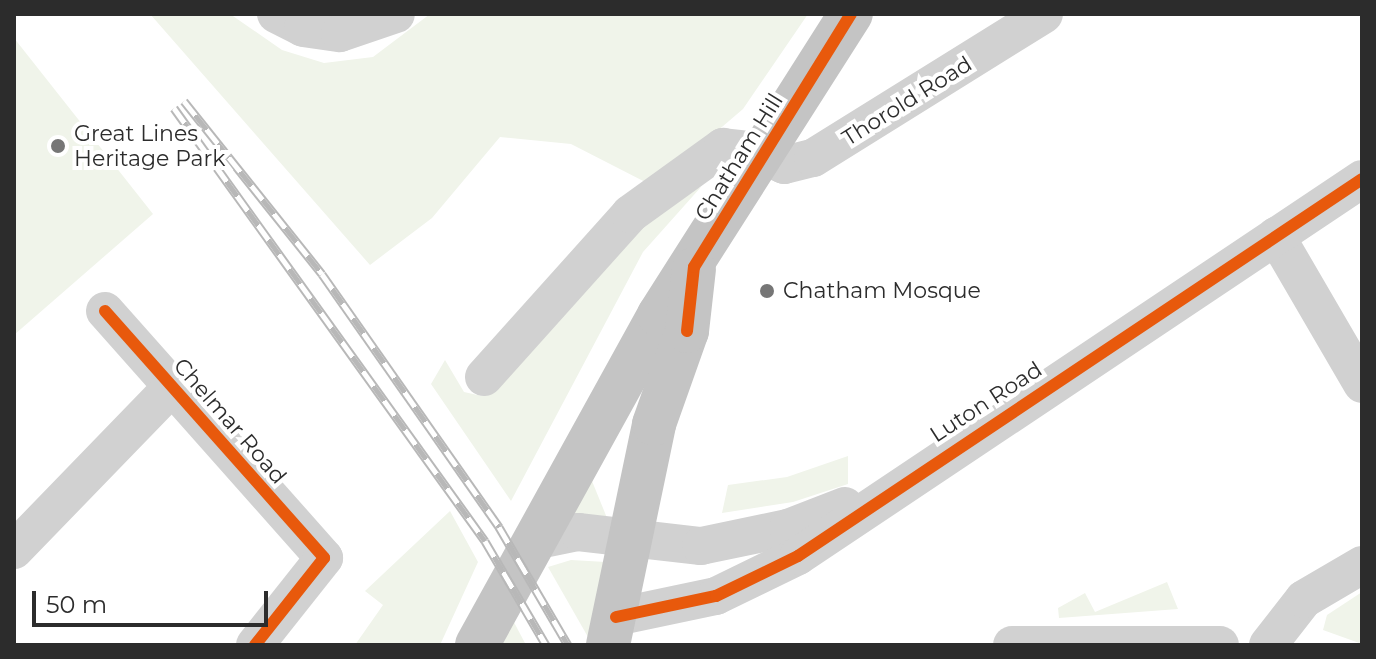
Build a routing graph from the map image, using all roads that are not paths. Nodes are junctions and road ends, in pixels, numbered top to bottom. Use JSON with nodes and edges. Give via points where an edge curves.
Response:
{"nodes":[{"id":1,"x":276,"y":14,"type":"edge"},
{"id":2,"x":396,"y":14,"type":"edge"},
{"id":3,"x":851,"y":14,"type":"edge"},
{"id":4,"x":1044,"y":14,"type":"edge"},
{"id":5,"x":765,"y":154,"type":"junction"},
{"id":6,"x":1362,"y":179,"type":"edge"},
{"id":7,"x":1276,"y":236,"type":"junction"},
{"id":8,"x":694,"y":267,"type":"junction"},
{"id":9,"x":105,"y":311,"type":"dead end"},
{"id":10,"x":484,"y":377,"type":"dead end"},
{"id":11,"x":1362,"y":384,"type":"edge"},
{"id":12,"x":173,"y":386,"type":"junction"},
{"id":13,"x":882,"y":493,"type":"junction"},
{"id":14,"x":631,"y":538,"type":"junction"},
{"id":15,"x":533,"y":541,"type":"junction"},
{"id":16,"x":14,"y":550,"type":"edge"},
{"id":17,"x":1362,"y":565,"type":"edge"},
{"id":18,"x":612,"y":631,"type":"edge"},
{"id":19,"x":255,"y":645,"type":"edge"},
{"id":20,"x":477,"y":645,"type":"edge"},
{"id":21,"x":1012,"y":645,"type":"edge"},
{"id":22,"x":1220,"y":645,"type":"edge"},
{"id":23,"x":1268,"y":645,"type":"edge"}],
"edges":[{"from":1,"to":2,"type":"street","via":[[303,28],[340,33]]},
{"from":3,"to":5,"type":"main road","name":"Chatham Hill"},
{"from":4,"to":5,"type":"street","name":"Thorold Road","via":[[813,158],[784,165]]},
{"from":5,"to":8,"type":"main road","name":"Chatham Hill"},
{"from":5,"to":10,"type":"street","name":"Thorold Road","via":[[723,147],[630,214]]},
{"from":6,"to":7,"type":"street","name":"Luton Road"},
{"from":7,"to":11,"type":"street"},
{"from":7,"to":13,"type":"street","name":"Luton Road"},
{"from":8,"to":14,"type":"main road","name":"Chatham Hill","via":[[687,331],[654,424]]},
{"from":8,"to":15,"type":"main road","name":"Chatham Hill","via":[[659,315]]},
{"from":9,"to":12,"type":"street","name":"Chelmar Road"},
{"from":12,"to":16,"type":"street"},
{"from":12,"to":19,"type":"street","name":"Chelmar Road","via":[[324,558]]},
{"from":13,"to":14,"type":"street","name":"Luton Road","via":[[788,528],[701,546]]},
{"from":13,"to":18,"type":"street","name":"Luton Road","via":[[822,542],[738,587]]},
{"from":14,"to":15,"type":"street","name":"Luton Road","via":[[578,532]]},
{"from":14,"to":18,"type":"main road","name":"Chatham Hill"},
{"from":15,"to":20,"type":"main road","name":"Chatham Hill"},
{"from":17,"to":23,"type":"street","via":[[1304,599]]},
{"from":21,"to":22,"type":"street"}]}
